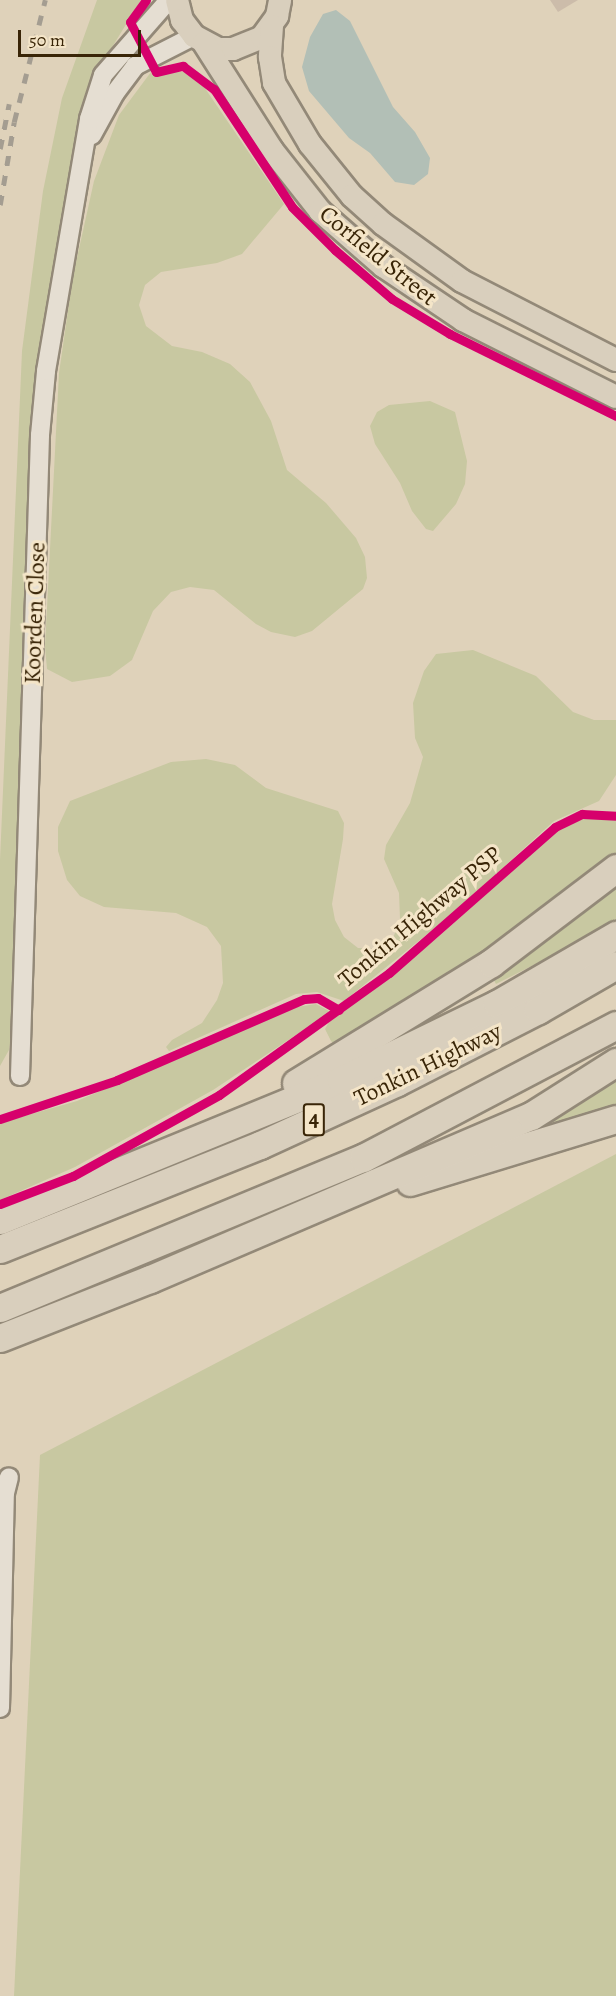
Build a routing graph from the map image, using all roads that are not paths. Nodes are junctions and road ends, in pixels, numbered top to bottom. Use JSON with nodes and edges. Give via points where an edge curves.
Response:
{"nodes":[{"id":1,"x":169,"y":0,"type":"edge"},
{"id":2,"x":177,"y":0,"type":"edge"},
{"id":3,"x":280,"y":0,"type":"edge"},
{"id":4,"x":272,"y":26,"type":"junction"},
{"id":5,"x":199,"y":40,"type":"junction"},
{"id":6,"x":83,"y":153,"type":"junction"},
{"id":7,"x":616,"y":360,"type":"edge"},
{"id":8,"x":616,"y":397,"type":"edge"},
{"id":9,"x":616,"y":868,"type":"edge"},
{"id":10,"x":616,"y":935,"type":"edge"},
{"id":11,"x":616,"y":965,"type":"edge"},
{"id":12,"x":616,"y":1025,"type":"edge"},
{"id":13,"x":616,"y":1062,"type":"edge"},
{"id":14,"x":20,"y":1076,"type":"dead end"},
{"id":15,"x":616,"y":1119,"type":"edge"},
{"id":16,"x":147,"y":1162,"type":"junction"},
{"id":17,"x":322,"y":1205,"type":"junction"},
{"id":18,"x":0,"y":1220,"type":"edge"},
{"id":19,"x":0,"y":1249,"type":"edge"},
{"id":20,"x":0,"y":1308,"type":"edge"},
{"id":21,"x":0,"y":1338,"type":"edge"},
{"id":22,"x":9,"y":1477,"type":"dead end"},
{"id":23,"x":0,"y":1708,"type":"edge"}],
"edges":[{"from":1,"to":6,"type":"street","name":"Koorden Close","via":[[103,75]]},
{"from":2,"to":5,"type":"main road","name":"Corfield Street","via":[[182,20]]},
{"from":3,"to":4,"type":"main road","name":"Corfield Street"},
{"from":4,"to":5,"type":"main road","via":[[249,46],[234,49]]},
{"from":4,"to":7,"type":"main road","name":"Corfield Street","via":[[270,57],[279,93],[310,144],[352,196],[383,224],[462,281]]},
{"from":5,"to":6,"type":"street","name":"Koorden Close","via":[[135,66],[115,93]]},
{"from":5,"to":8,"type":"main road","name":"Corfield Street","via":[[272,150],[320,211],[383,266],[463,320]]},
{"from":6,"to":14,"type":"street","name":"Koorden Close","via":[[47,361],[40,435]]},
{"from":9,"to":16,"type":"highway","via":[[491,963],[327,1066]]},
{"from":10,"to":16,"type":"highway","via":[[497,1004],[341,1080]]},
{"from":11,"to":19,"type":"highway","name":"Tonkin Highway","number":"4","via":[[397,1082],[260,1145]]},
{"from":12,"to":20,"type":"highway","number":"4","via":[[363,1158]]},
{"from":13,"to":17,"type":"highway","via":[[531,1116]]},
{"from":15,"to":17,"type":"highway","via":[[474,1165]]},
{"from":16,"to":18,"type":"highway"},
{"from":17,"to":21,"type":"highway"},
{"from":22,"to":23,"type":"street","via":[[5,1492]]}]}
